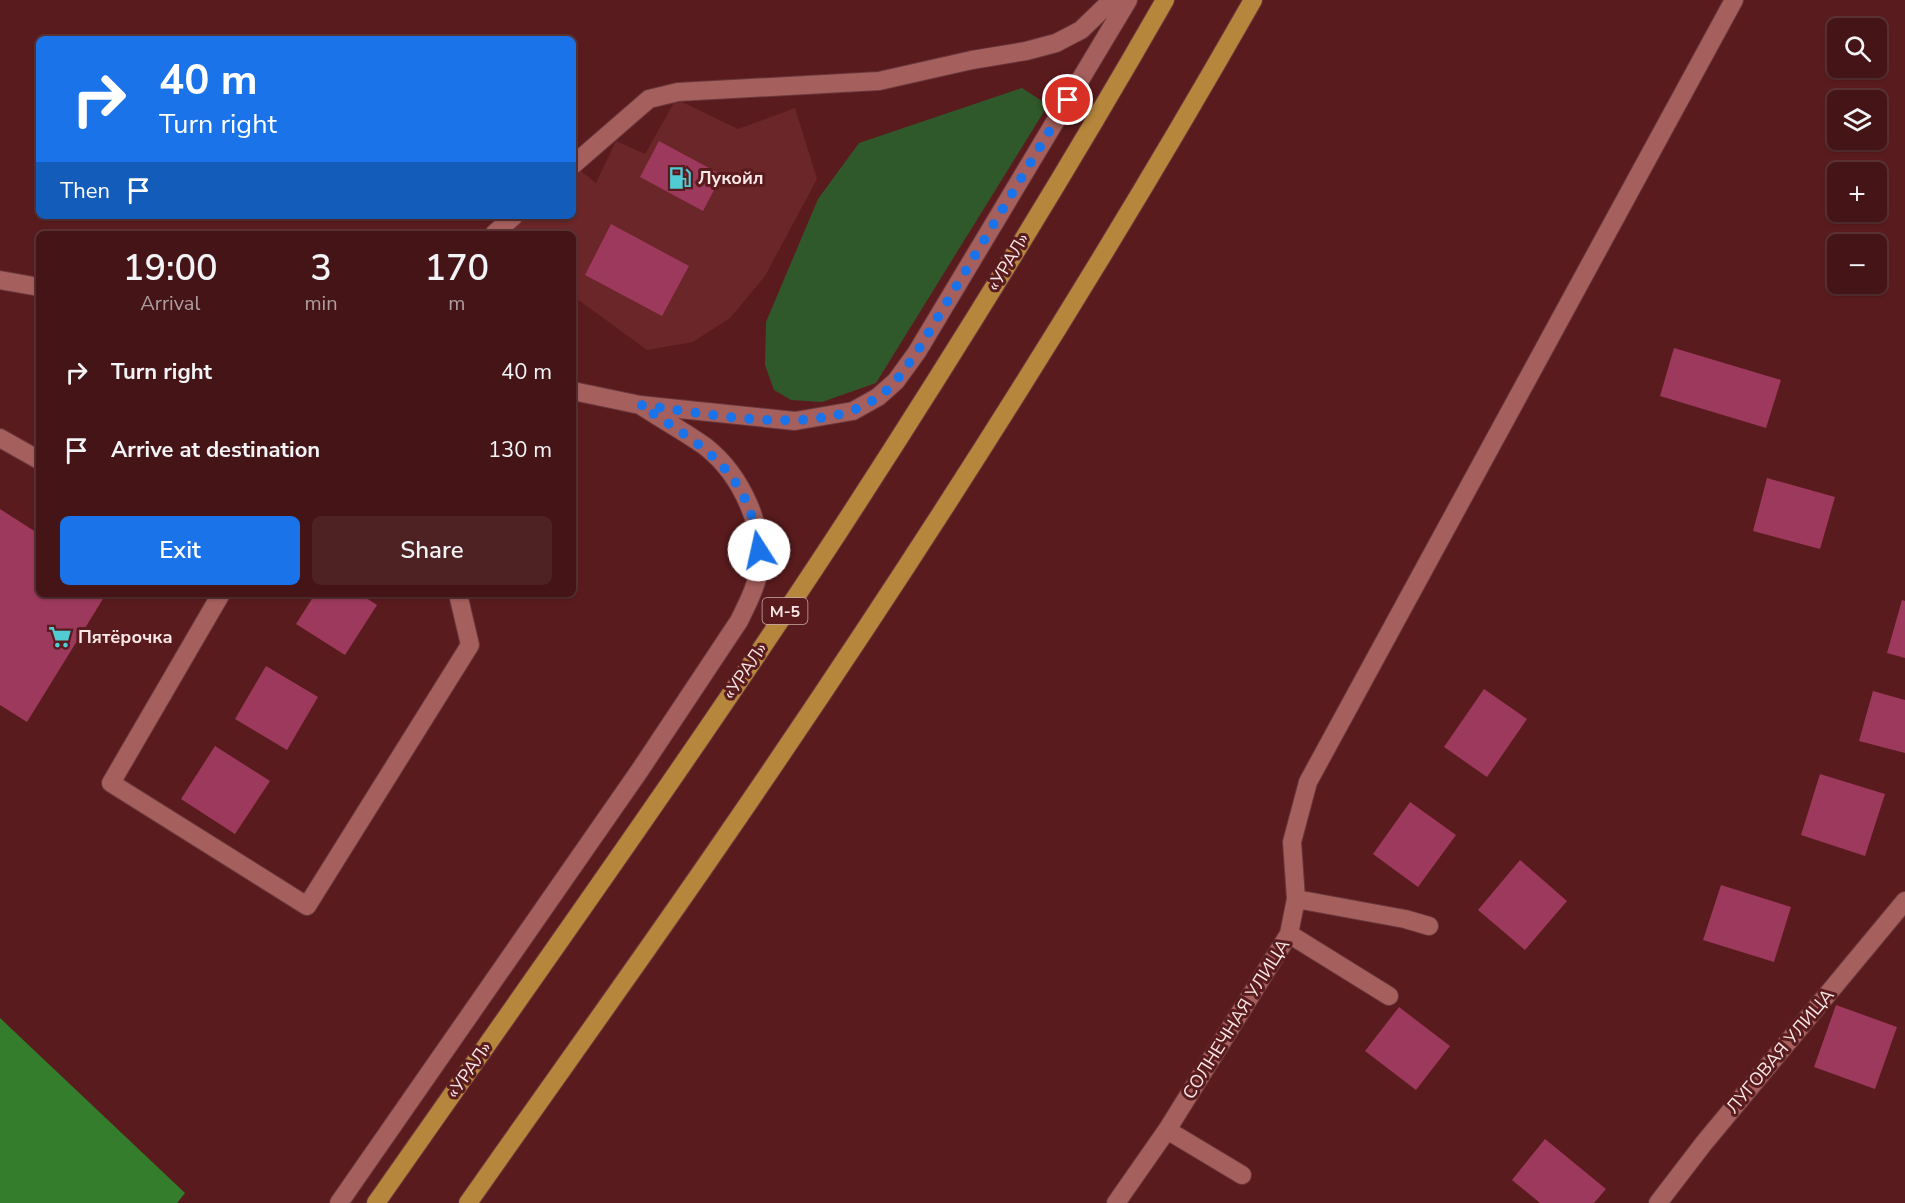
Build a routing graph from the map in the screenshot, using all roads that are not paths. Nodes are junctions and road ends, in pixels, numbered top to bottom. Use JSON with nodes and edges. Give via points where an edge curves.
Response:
{"nodes":[{"id":1,"x":1112,"y":0,"type":"edge"},
{"id":2,"x":1128,"y":0,"type":"edge"},
{"id":3,"x":1166,"y":0,"type":"edge"},
{"id":4,"x":1253,"y":0,"type":"edge"},
{"id":5,"x":1734,"y":0,"type":"edge"},
{"id":6,"x":576,"y":162,"type":"edge"},
{"id":7,"x":511,"y":219,"type":"edge"},
{"id":8,"x":497,"y":231,"type":"edge"},
{"id":9,"x":0,"y":280,"type":"edge"},
{"id":10,"x":36,"y":286,"type":"edge"},
{"id":11,"x":576,"y":392,"type":"edge"},
{"id":12,"x":640,"y":405,"type":"junction"},
{"id":13,"x":0,"y":438,"type":"edge"},
{"id":14,"x":36,"y":458,"type":"edge"},
{"id":15,"x":218,"y":597,"type":"edge"},
{"id":16,"x":459,"y":597,"type":"edge"},
{"id":17,"x":1296,"y":899,"type":"junction"},
{"id":18,"x":1905,"y":901,"type":"edge"},
{"id":19,"x":1429,"y":926,"type":"dead end"},
{"id":20,"x":1289,"y":934,"type":"junction"},
{"id":21,"x":1389,"y":996,"type":"dead end"},
{"id":22,"x":1167,"y":1130,"type":"junction"},
{"id":23,"x":1242,"y":1175,"type":"dead end"},
{"id":24,"x":339,"y":1203,"type":"edge"},
{"id":25,"x":376,"y":1203,"type":"edge"},
{"id":26,"x":468,"y":1203,"type":"edge"},
{"id":27,"x":1116,"y":1203,"type":"edge"},
{"id":28,"x":1658,"y":1203,"type":"edge"}],
"edges":[{"from":1,"to":6,"type":"street","via":[[1081,30],[1056,43],[1026,51],[879,81],[678,92],[649,99]]},
{"from":2,"to":12,"type":"street","via":[[917,352],[896,381],[878,397],[853,411],[795,421]]},
{"from":3,"to":25,"type":"highway","name":"«УРАЛ»","number":"М-5","via":[[981,307],[839,531],[667,786]]},
{"from":4,"to":26,"type":"highway","via":[[1048,343],[909,560],[722,841]]},
{"from":5,"to":17,"type":"street","name":"СОЛНЕЧНАЯ УЛИЦА","via":[[1308,782],[1292,842]]},
{"from":7,"to":8,"type":"street"},
{"from":9,"to":10,"type":"street"},
{"from":11,"to":12,"type":"street"},
{"from":12,"to":24,"type":"street","via":[[706,448],[745,496],[756,526],[759,550],[758,574],[751,596],[739,621],[640,770]]},
{"from":13,"to":14,"type":"street"},
{"from":15,"to":16,"type":"street","via":[[111,783],[307,906],[470,645]]},
{"from":17,"to":19,"type":"street","via":[[1405,918]]},
{"from":17,"to":20,"type":"street","name":"СОЛНЕЧНАЯ УЛИЦА"},
{"from":18,"to":28,"type":"street","name":"ЛУГОВАЯ УЛИЦА"},
{"from":20,"to":21,"type":"street"},
{"from":20,"to":22,"type":"street","name":"СОЛНЕЧНАЯ УЛИЦА"},
{"from":22,"to":23,"type":"street"},
{"from":22,"to":27,"type":"street","name":"СОЛНЕЧНАЯ УЛИЦА"}]}
